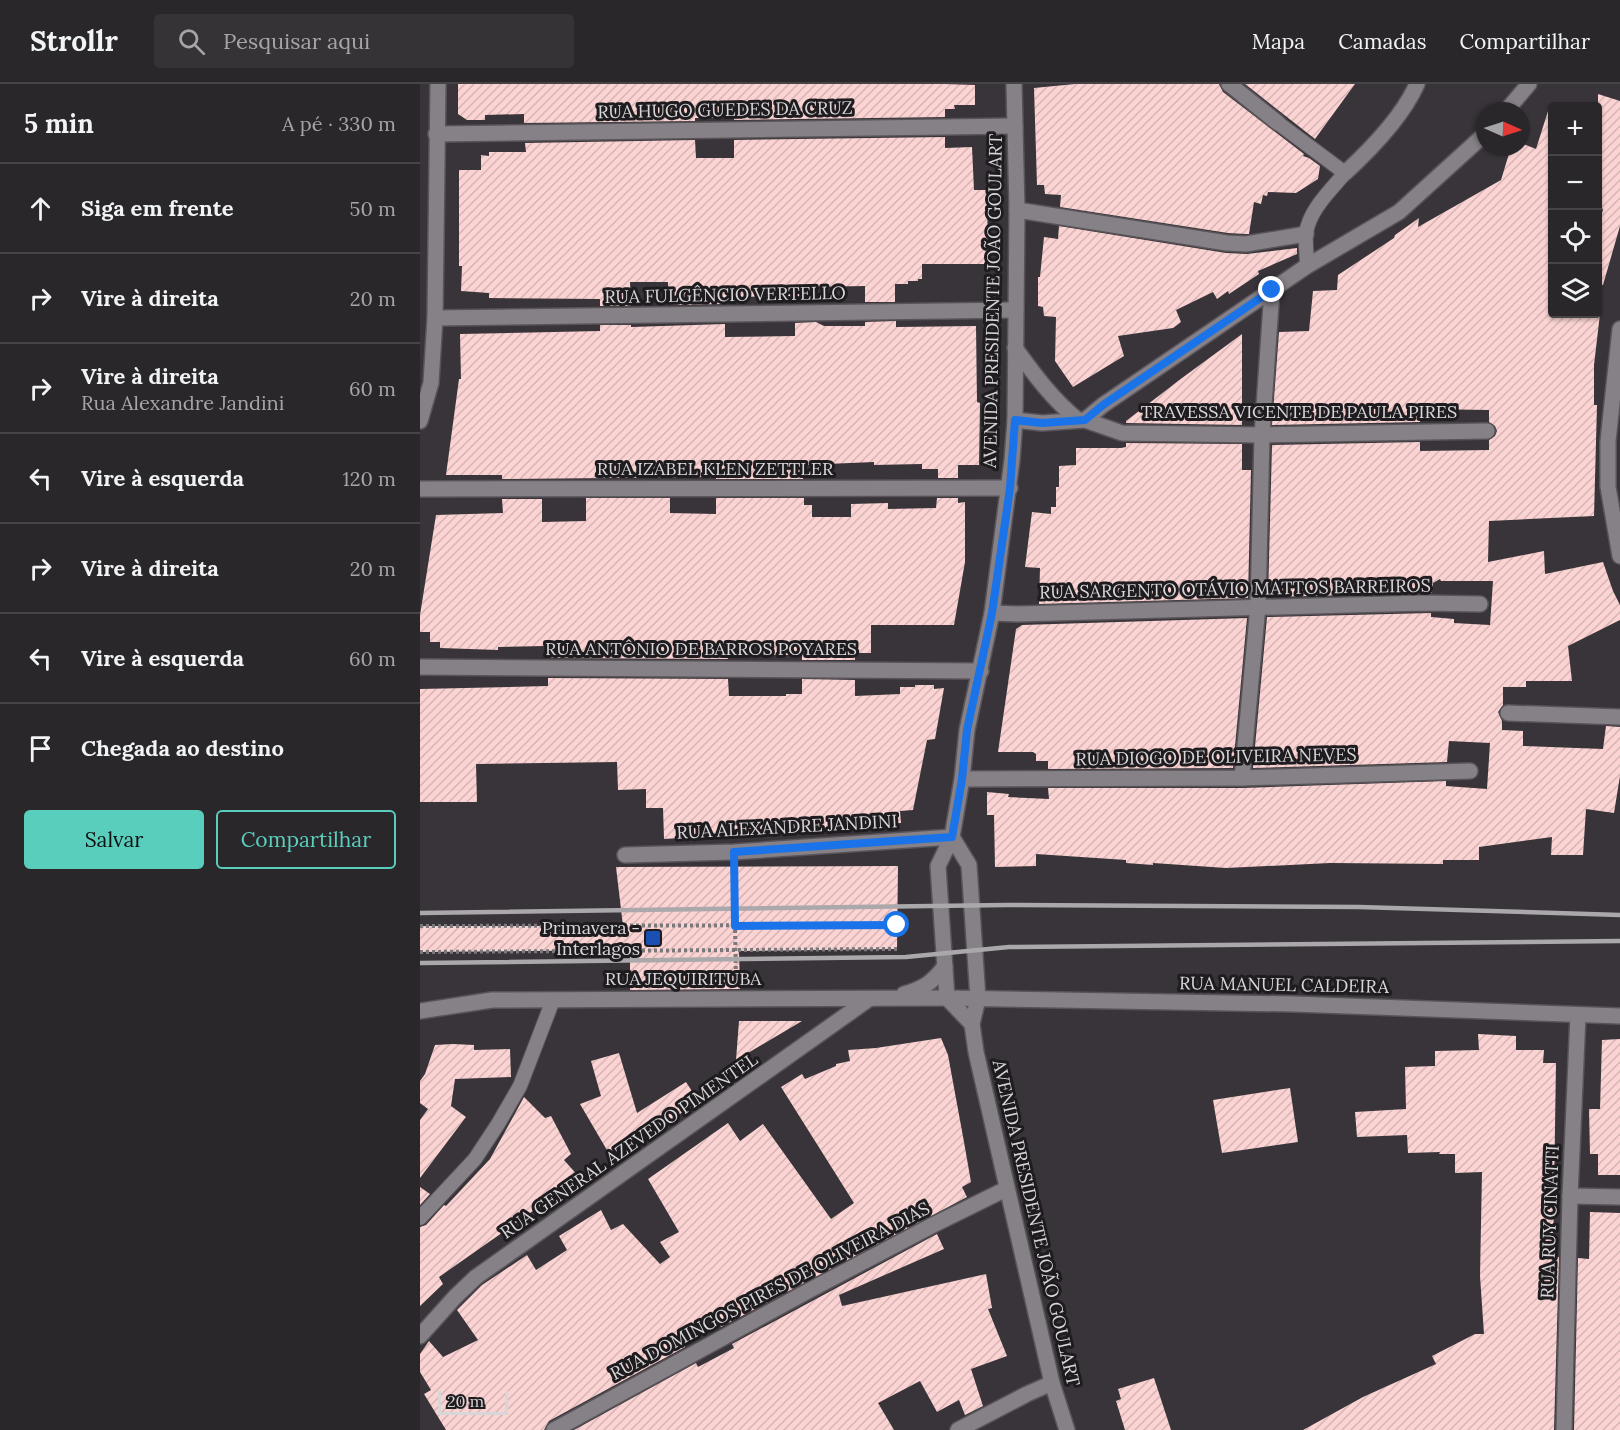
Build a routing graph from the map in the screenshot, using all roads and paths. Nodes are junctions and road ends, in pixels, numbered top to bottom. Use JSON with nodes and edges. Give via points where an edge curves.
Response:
{"nodes":[{"id":1,"x":438,"y":84,"type":"edge"},
{"id":2,"x":1014,"y":84,"type":"edge"},
{"id":3,"x":1229,"y":84,"type":"edge"},
{"id":4,"x":1417,"y":84,"type":"edge"},
{"id":5,"x":1529,"y":84,"type":"edge"},
{"id":6,"x":1514,"y":102,"type":"edge"},
{"id":7,"x":1278,"y":123,"type":"joint"},
{"id":8,"x":1015,"y":126,"type":"junction"},
{"id":9,"x":436,"y":134,"type":"junction"},
{"id":10,"x":1476,"y":142,"type":"edge"},
{"id":11,"x":1345,"y":173,"type":"junction"},
{"id":12,"x":1017,"y":210,"type":"junction"},
{"id":13,"x":1306,"y":234,"type":"junction"},
{"id":14,"x":420,"y":262,"type":"edge"},
{"id":15,"x":1307,"y":266,"type":"junction"},
{"id":16,"x":435,"y":272,"type":"junction"},
{"id":17,"x":1272,"y":290,"type":"junction"},
{"id":18,"x":1016,"y":310,"type":"junction"},
{"id":19,"x":435,"y":318,"type":"junction"},
{"id":20,"x":1620,"y":329,"type":"edge"},
{"id":21,"x":1015,"y":348,"type":"junction"},
{"id":22,"x":1015,"y":420,"type":"junction"},
{"id":23,"x":1081,"y":420,"type":"junction"},
{"id":24,"x":420,"y":421,"type":"edge"},
{"id":25,"x":1488,"y":430,"type":"dead end"},
{"id":26,"x":1262,"y":435,"type":"junction"},
{"id":27,"x":1010,"y":488,"type":"junction"},
{"id":28,"x":420,"y":489,"type":"edge"},
{"id":29,"x":1620,"y":556,"type":"edge"},
{"id":30,"x":1480,"y":604,"type":"dead end"},
{"id":31,"x":1258,"y":606,"type":"junction"},
{"id":32,"x":992,"y":613,"type":"junction"},
{"id":33,"x":420,"y":667,"type":"edge"},
{"id":34,"x":981,"y":671,"type":"junction"},
{"id":35,"x":1508,"y":713,"type":"dead end"},
{"id":36,"x":1620,"y":717,"type":"edge"},
{"id":37,"x":1470,"y":771,"type":"dead end"},
{"id":38,"x":1242,"y":778,"type":"junction"},
{"id":39,"x":962,"y":779,"type":"junction"},
{"id":40,"x":952,"y":837,"type":"junction"},
{"id":41,"x":734,"y":852,"type":"junction"},
{"id":42,"x":625,"y":855,"type":"dead end"},
{"id":43,"x":897,"y":925,"type":"dead end"},
{"id":44,"x":420,"y":926,"type":"edge"},
{"id":45,"x":735,"y":926,"type":"junction"},
{"id":46,"x":897,"y":949,"type":"dead end"},
{"id":47,"x":736,"y":951,"type":"junction"},
{"id":48,"x":420,"y":952,"type":"edge"},
{"id":49,"x":945,"y":966,"type":"junction"},
{"id":50,"x":738,"y":998,"type":"junction"},
{"id":51,"x":893,"y":998,"type":"junction"},
{"id":52,"x":947,"y":998,"type":"junction"},
{"id":53,"x":869,"y":999,"type":"junction"},
{"id":54,"x":978,"y":999,"type":"junction"},
{"id":55,"x":553,"y":1000,"type":"junction"},
{"id":56,"x":420,"y":1011,"type":"edge"},
{"id":57,"x":1578,"y":1014,"type":"junction"},
{"id":58,"x":1620,"y":1016,"type":"edge"},
{"id":59,"x":972,"y":1024,"type":"junction"},
{"id":60,"x":1006,"y":1189,"type":"junction"},
{"id":61,"x":1570,"y":1196,"type":"junction"},
{"id":62,"x":1620,"y":1197,"type":"edge"},
{"id":63,"x":420,"y":1218,"type":"edge"},
{"id":64,"x":420,"y":1335,"type":"edge"},
{"id":65,"x":1052,"y":1383,"type":"junction"},
{"id":66,"x":554,"y":1430,"type":"edge"},
{"id":67,"x":958,"y":1430,"type":"edge"},
{"id":68,"x":1067,"y":1430,"type":"edge"},
{"id":69,"x":1564,"y":1430,"type":"edge"}],
"edges":[{"from":1,"to":9,"type":"street"},
{"from":2,"to":8,"type":"street","name":"AVENIDA PRESIDENTE JOÃO GOULART"},
{"from":3,"to":7,"type":"street"},
{"from":4,"to":11,"type":"street","via":[[1369,151]]},
{"from":5,"to":6,"type":"street"},
{"from":7,"to":11,"type":"lane"},
{"from":8,"to":9,"type":"street","name":"RUA HUGO GUEDES DA CRUZ"},
{"from":8,"to":12,"type":"street","name":"AVENIDA PRESIDENTE JOÃO GOULART"},
{"from":9,"to":16,"type":"street"},
{"from":10,"to":15,"type":"street","via":[[1399,212]]},
{"from":11,"to":13,"type":"lane","via":[[1316,208]]},
{"from":12,"to":13,"type":"street","via":[[1227,243],[1246,244]]},
{"from":12,"to":18,"type":"street","name":"AVENIDA PRESIDENTE JOÃO GOULART"},
{"from":13,"to":15,"type":"lane"},
{"from":14,"to":16,"type":"street"},
{"from":15,"to":17,"type":"street"},
{"from":16,"to":19,"type":"street"},
{"from":17,"to":23,"type":"street"},
{"from":17,"to":26,"type":"street"},
{"from":18,"to":19,"type":"street","name":"RUA FULGÊNCIO VERTELLO"},
{"from":18,"to":21,"type":"street","name":"AVENIDA PRESIDENTE JOÃO GOULART"},
{"from":19,"to":24,"type":"street","via":[[431,383]]},
{"from":20,"to":29,"type":"street","via":[[1608,441],[1608,486]]},
{"from":21,"to":22,"type":"street","name":"AVENIDA PRESIDENTE JOÃO GOULART"},
{"from":21,"to":23,"type":"street","name":"TRAVESSA VICENTE DE PAULA PIRES","via":[[1058,404]]},
{"from":22,"to":23,"type":"street","name":"TRAVESSA VICENTE DE PAULA PIRES"},
{"from":22,"to":27,"type":"street","name":"AVENIDA PRESIDENTE JOÃO GOULART"},
{"from":23,"to":26,"type":"street","name":"TRAVESSA VICENTE DE PAULA PIRES","via":[[1122,433]]},
{"from":25,"to":26,"type":"street","name":"TRAVESSA VICENTE DE PAULA PIRES"},
{"from":26,"to":31,"type":"street"},
{"from":27,"to":28,"type":"street","name":"RUA IZABEL KLEN ZETTLER"},
{"from":27,"to":32,"type":"street","name":"AVENIDA PRESIDENTE JOÃO GOULART"},
{"from":30,"to":31,"type":"street","name":"RUA SARGENTO OTÁVIO MATTOS BARREIROS"},
{"from":31,"to":32,"type":"street","name":"RUA SARGENTO OTÁVIO MATTOS BARREIROS"},
{"from":31,"to":38,"type":"street"},
{"from":32,"to":34,"type":"street","name":"AVENIDA PRESIDENTE JOÃO GOULART"},
{"from":33,"to":34,"type":"street","name":"RUA ANTÔNIO DE BARROS POYARES"},
{"from":34,"to":39,"type":"street","name":"AVENIDA PRESIDENTE JOÃO GOULART","via":[[967,730]]},
{"from":35,"to":36,"type":"street"},
{"from":37,"to":38,"type":"street","name":"RUA DIOGO DE OLIVEIRA NEVES"},
{"from":38,"to":39,"type":"street","name":"RUA DIOGO DE OLIVEIRA NEVES"},
{"from":39,"to":40,"type":"street","name":"AVENIDA PRESIDENTE JOÃO GOULART"},
{"from":40,"to":41,"type":"street","name":"RUA ALEXANDRE JANDINI"},
{"from":40,"to":49,"type":"street","name":"AVENIDA PRESIDENTE JOÃO GOULART","via":[[938,866]]},
{"from":40,"to":54,"type":"street","name":"AVENIDA PRESIDENTE JOÃO GOULART","via":[[969,865]]},
{"from":41,"to":42,"type":"street","name":"RUA ALEXANDRE JANDINI"},
{"from":41,"to":45,"type":"path"},
{"from":43,"to":45,"type":"path"},
{"from":44,"to":45,"type":"path"},
{"from":45,"to":47,"type":"path"},
{"from":46,"to":47,"type":"path"},
{"from":47,"to":48,"type":"path"},
{"from":47,"to":50,"type":"path"},
{"from":49,"to":51,"type":"street","via":[[923,988]]},
{"from":49,"to":52,"type":"street","name":"AVENIDA PRESIDENTE JOÃO GOULART"},
{"from":50,"to":53,"type":"street","name":"RUA JEQUIRITUBA"},
{"from":50,"to":55,"type":"street","name":"RUA JEQUIRITUBA"},
{"from":51,"to":52,"type":"street","name":"RUA JEQUIRITUBA"},
{"from":51,"to":53,"type":"street","name":"RUA JEQUIRITUBA"},
{"from":52,"to":54,"type":"street","name":"RUA MANUEL CALDEIRA"},
{"from":52,"to":59,"type":"street"},
{"from":53,"to":64,"type":"street","name":"RUA GENERAL AZEVEDO PIMENTEL","via":[[476,1277]]},
{"from":54,"to":57,"type":"street","name":"RUA MANUEL CALDEIRA"},
{"from":54,"to":59,"type":"street","name":"AVENIDA PRESIDENTE JOÃO GOULART"},
{"from":55,"to":56,"type":"street","name":"RUA JEQUIRITUBA","via":[[492,1000]]},
{"from":55,"to":63,"type":"lane","via":[[520,1086],[498,1124],[475,1159]]},
{"from":57,"to":58,"type":"street","name":"RUA MANUEL CALDEIRA"},
{"from":57,"to":61,"type":"street","name":"RUA RUY CINATTI"},
{"from":59,"to":60,"type":"street","name":"AVENIDA PRESIDENTE JOÃO GOULART"},
{"from":60,"to":65,"type":"street","name":"AVENIDA PRESIDENTE JOÃO GOULART"},
{"from":60,"to":66,"type":"street","name":"RUA DOMINGOS PIRES DE OLIVEIRA DIAS"},
{"from":61,"to":62,"type":"street"},
{"from":61,"to":69,"type":"street","name":"RUA RUY CINATTI"},
{"from":65,"to":67,"type":"street"},
{"from":65,"to":68,"type":"street","name":"AVENIDA PRESIDENTE JOÃO GOULART"}]}
